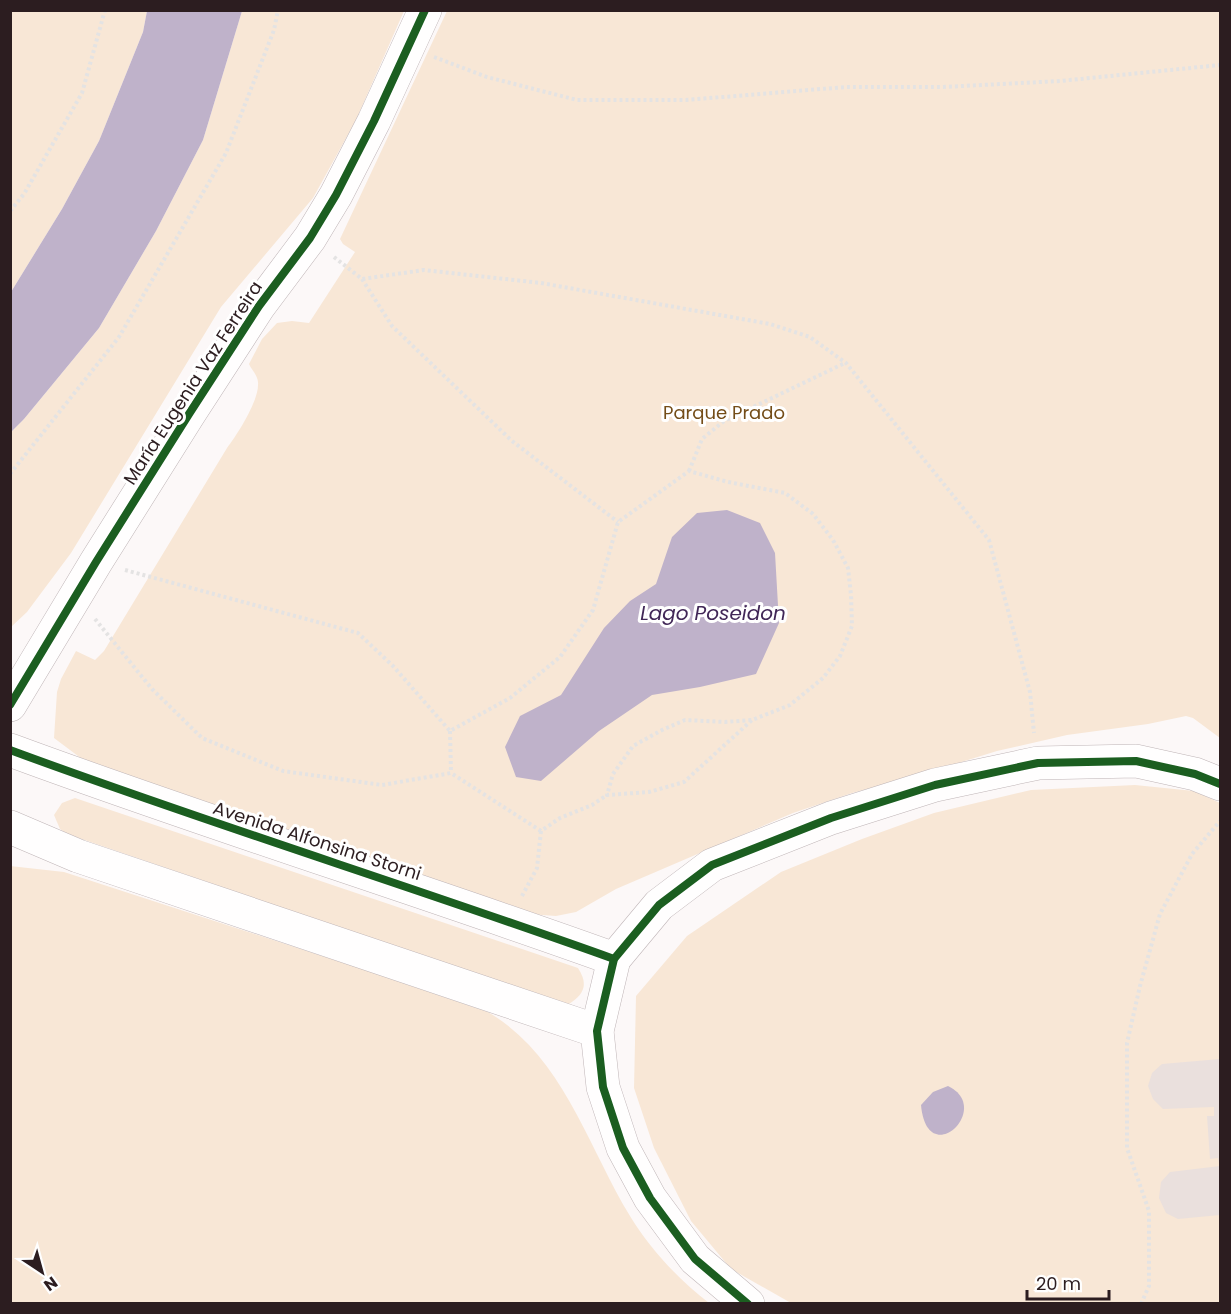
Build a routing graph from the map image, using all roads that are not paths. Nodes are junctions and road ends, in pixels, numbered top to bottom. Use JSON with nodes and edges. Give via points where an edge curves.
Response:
{"nodes":[{"id":1,"x":425,"y":10,"type":"edge"},
{"id":2,"x":10,"y":705,"type":"edge"},
{"id":3,"x":10,"y":750,"type":"edge"},
{"id":4,"x":1221,"y":784,"type":"edge"},
{"id":5,"x":10,"y":827,"type":"edge"},
{"id":6,"x":614,"y":959,"type":"junction"},
{"id":7,"x":597,"y":1031,"type":"junction"},
{"id":8,"x":748,"y":1304,"type":"edge"}],
"edges":[{"from":1,"to":2,"type":"street","name":"María Eugenia Vaz Ferreira","via":[[342,185],[189,414]]},
{"from":3,"to":6,"type":"street","name":"Avenida Alfonsina Storni"},
{"from":4,"to":6,"type":"street","via":[[1136,761],[1038,764],[935,784],[831,818],[712,865],[659,905]]},
{"from":5,"to":7,"type":"street","via":[[78,856]]},
{"from":6,"to":7,"type":"street"},
{"from":7,"to":8,"type":"street","via":[[603,1087],[623,1148],[650,1198],[695,1259]]}]}
